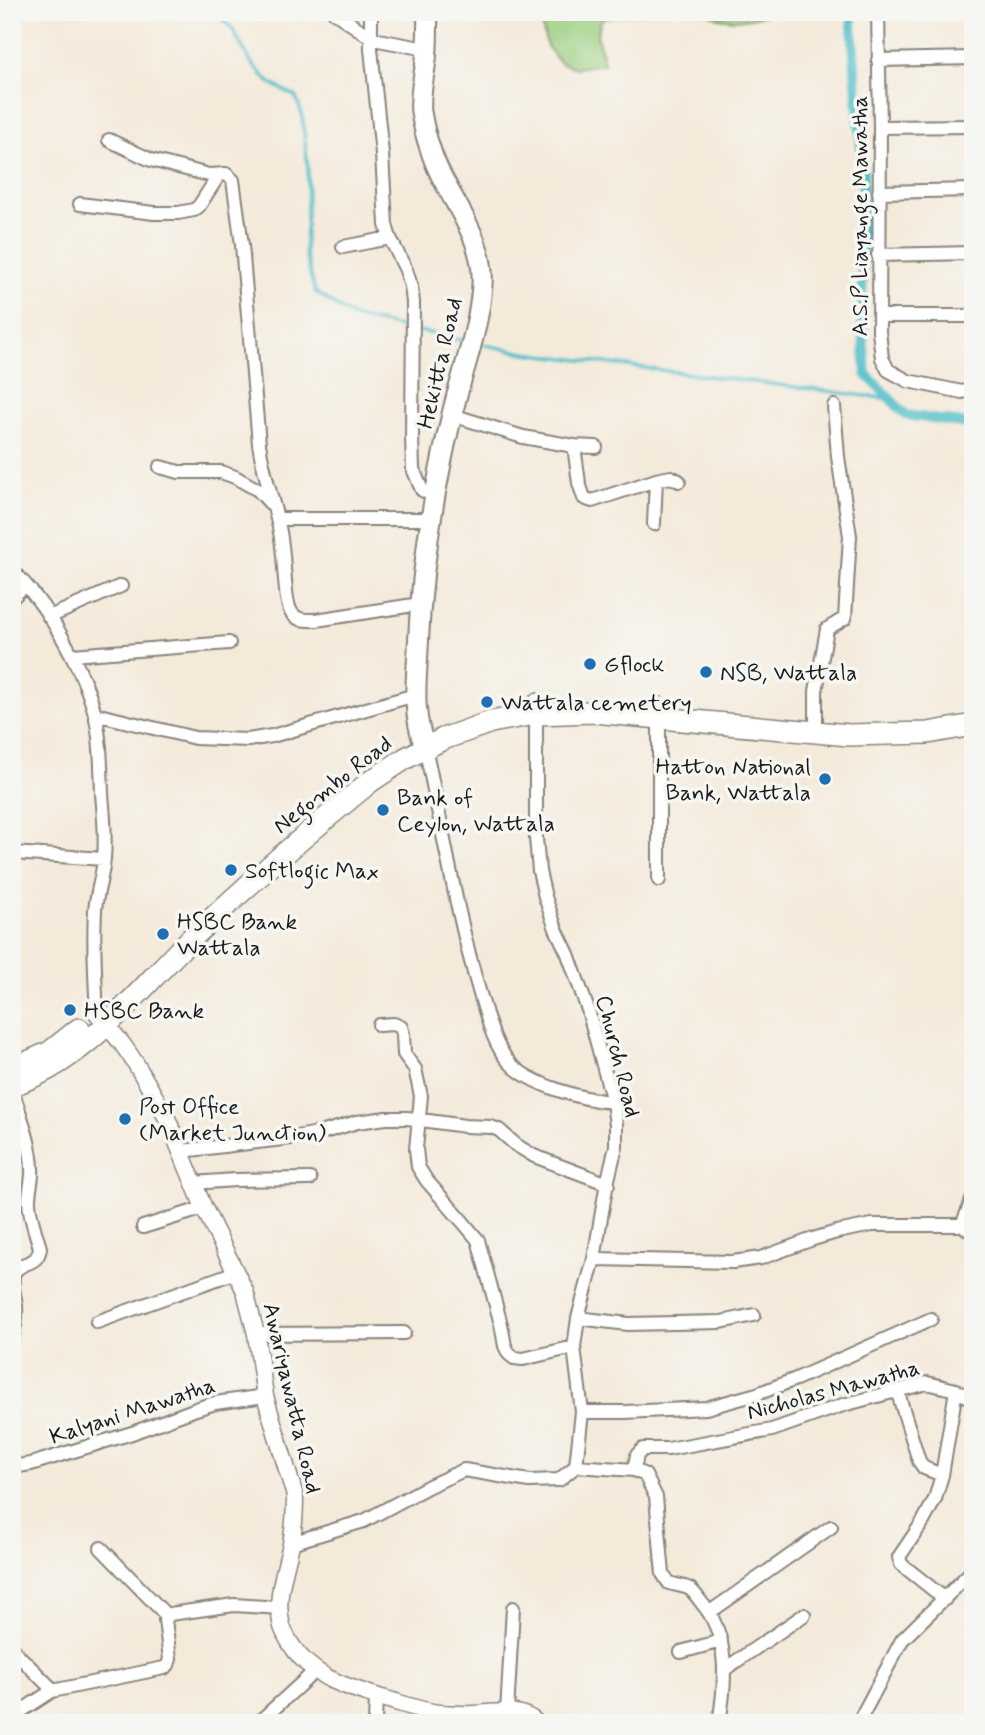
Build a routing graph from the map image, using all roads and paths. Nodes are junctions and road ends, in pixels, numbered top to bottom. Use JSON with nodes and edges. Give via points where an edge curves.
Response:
{"nodes":[{"id":1,"x":334,"y":12,"type":"edge"},
{"id":2,"x":371,"y":12,"type":"edge"},
{"id":3,"x":428,"y":12,"type":"edge"},
{"id":4,"x":878,"y":12,"type":"edge"},
{"id":5,"x":373,"y":38,"type":"junction"},
{"id":6,"x":426,"y":49,"type":"junction"},
{"id":7,"x":973,"y":58,"type":"edge"},
{"id":8,"x":878,"y":60,"type":"junction"},
{"id":9,"x":973,"y":126,"type":"edge"},
{"id":10,"x":880,"y":127,"type":"junction"},
{"id":11,"x":109,"y":140,"type":"dead end"},
{"id":12,"x":219,"y":174,"type":"junction"},
{"id":13,"x":973,"y":191,"type":"edge"},
{"id":14,"x":879,"y":192,"type":"junction"},
{"id":15,"x":80,"y":204,"type":"dead end"},
{"id":16,"x":390,"y":238,"type":"junction"},
{"id":17,"x":343,"y":247,"type":"dead end"},
{"id":18,"x":973,"y":253,"type":"edge"},
{"id":19,"x":878,"y":255,"type":"junction"},
{"id":20,"x":880,"y":316,"type":"junction"},
{"id":21,"x":973,"y":316,"type":"edge"},
{"id":22,"x":973,"y":389,"type":"edge"},
{"id":23,"x":834,"y":406,"type":"dead end"},
{"id":24,"x":452,"y":415,"type":"junction"},
{"id":25,"x":574,"y":446,"type":"junction"},
{"id":26,"x":596,"y":447,"type":"dead end"},
{"id":27,"x":159,"y":467,"type":"dead end"},
{"id":28,"x":656,"y":480,"type":"junction"},
{"id":29,"x":679,"y":481,"type":"dead end"},
{"id":30,"x":435,"y":496,"type":"junction"},
{"id":31,"x":273,"y":506,"type":"junction"},
{"id":32,"x":278,"y":519,"type":"junction"},
{"id":33,"x":431,"y":519,"type":"junction"},
{"id":34,"x":654,"y":524,"type":"dead end"},
{"id":35,"x":12,"y":571,"type":"edge"},
{"id":36,"x":25,"y":585,"type":"junction"},
{"id":37,"x":121,"y":586,"type":"dead end"},
{"id":38,"x":12,"y":598,"type":"edge"},
{"id":39,"x":420,"y":604,"type":"junction"},
{"id":40,"x":49,"y":617,"type":"junction"},
{"id":41,"x":229,"y":643,"type":"dead end"},
{"id":42,"x":72,"y":656,"type":"junction"},
{"id":43,"x":415,"y":695,"type":"junction"},
{"id":44,"x":535,"y":707,"type":"junction"},
{"id":45,"x":658,"y":711,"type":"junction"},
{"id":46,"x":973,"y":714,"type":"edge"},
{"id":47,"x":95,"y":715,"type":"junction"},
{"id":48,"x":816,"y":721,"type":"junction"},
{"id":49,"x":973,"y":725,"type":"edge"},
{"id":50,"x":423,"y":741,"type":"junction"},
{"id":51,"x":12,"y":853,"type":"edge"},
{"id":52,"x":104,"y":859,"type":"junction"},
{"id":53,"x":659,"y":880,"type":"dead end"},
{"id":54,"x":101,"y":1019,"type":"junction"},
{"id":55,"x":379,"y":1025,"type":"dead end"},
{"id":56,"x":12,"y":1069,"type":"edge"},
{"id":57,"x":12,"y":1086,"type":"edge"},
{"id":58,"x":613,"y":1102,"type":"junction"},
{"id":59,"x":418,"y":1120,"type":"junction"},
{"id":60,"x":182,"y":1151,"type":"junction"},
{"id":61,"x":310,"y":1179,"type":"dead end"},
{"id":62,"x":193,"y":1183,"type":"junction"},
{"id":63,"x":608,"y":1184,"type":"junction"},
{"id":64,"x":973,"y":1198,"type":"edge"},
{"id":65,"x":204,"y":1208,"type":"junction"},
{"id":66,"x":143,"y":1227,"type":"dead end"},
{"id":67,"x":967,"y":1229,"type":"edge"},
{"id":68,"x":594,"y":1259,"type":"junction"},
{"id":69,"x":236,"y":1272,"type":"junction"},
{"id":70,"x":754,"y":1315,"type":"dead end"},
{"id":71,"x":578,"y":1318,"type":"junction"},
{"id":72,"x":931,"y":1319,"type":"dead end"},
{"id":73,"x":97,"y":1322,"type":"dead end"},
{"id":74,"x":404,"y":1333,"type":"dead end"},
{"id":75,"x":256,"y":1334,"type":"junction"},
{"id":76,"x":12,"y":1338,"type":"edge"},
{"id":77,"x":574,"y":1347,"type":"junction"},
{"id":78,"x":897,"y":1390,"type":"junction"},
{"id":79,"x":956,"y":1390,"type":"junction"},
{"id":80,"x":265,"y":1396,"type":"junction"},
{"id":81,"x":973,"y":1399,"type":"edge"},
{"id":82,"x":582,"y":1412,"type":"junction"},
{"id":83,"x":576,"y":1466,"type":"junction"},
{"id":84,"x":12,"y":1467,"type":"edge"},
{"id":85,"x":634,"y":1470,"type":"junction"},
{"id":86,"x":942,"y":1475,"type":"junction"},
{"id":87,"x":831,"y":1527,"type":"dead end"},
{"id":88,"x":291,"y":1543,"type":"junction"},
{"id":89,"x":101,"y":1548,"type":"dead end"},
{"id":90,"x":973,"y":1570,"type":"edge"},
{"id":91,"x":945,"y":1599,"type":"junction"},
{"id":92,"x":279,"y":1608,"type":"junction"},
{"id":93,"x":513,"y":1608,"type":"dead end"},
{"id":94,"x":710,"y":1612,"type":"junction"},
{"id":95,"x":804,"y":1615,"type":"dead end"},
{"id":96,"x":167,"y":1616,"type":"junction"},
{"id":97,"x":721,"y":1641,"type":"junction"},
{"id":98,"x":12,"y":1649,"type":"edge"},
{"id":99,"x":681,"y":1652,"type":"dead end"},
{"id":100,"x":725,"y":1669,"type":"junction"},
{"id":101,"x":315,"y":1671,"type":"junction"},
{"id":102,"x":52,"y":1691,"type":"junction"},
{"id":103,"x":376,"y":1696,"type":"junction"},
{"id":104,"x":507,"y":1712,"type":"junction"},
{"id":105,"x":12,"y":1717,"type":"edge"},
{"id":106,"x":465,"y":1718,"type":"edge"},
{"id":107,"x":258,"y":1723,"type":"edge"},
{"id":108,"x":375,"y":1723,"type":"edge"},
{"id":109,"x":537,"y":1723,"type":"edge"},
{"id":110,"x":719,"y":1723,"type":"edge"},
{"id":111,"x":858,"y":1723,"type":"edge"}],
"edges":[{"from":1,"to":5,"type":"street"},
{"from":2,"to":5,"type":"street"},
{"from":3,"to":6,"type":"main road","name":"Hekitta Road"},
{"from":4,"to":8,"type":"street","name":"A.S.P Liayange Mawatha"},
{"from":5,"to":6,"type":"street"},
{"from":5,"to":16,"type":"street","via":[[384,212]]},
{"from":6,"to":24,"type":"main road","name":"Hekitta Road","via":[[421,111],[429,146],[471,235],[482,272],[473,337]]},
{"from":7,"to":8,"type":"street"},
{"from":8,"to":10,"type":"street","name":"A.S.P Liayange Mawatha"},
{"from":9,"to":10,"type":"street"},
{"from":10,"to":14,"type":"street","name":"A.S.P Liayange Mawatha"},
{"from":11,"to":12,"type":"street","via":[[151,160]]},
{"from":12,"to":15,"type":"street","via":[[199,205],[178,214]]},
{"from":12,"to":31,"type":"street","via":[[233,180],[238,209],[259,444]]},
{"from":13,"to":14,"type":"street"},
{"from":14,"to":19,"type":"street","name":"A.S.P Liayange Mawatha"},
{"from":16,"to":17,"type":"street"},
{"from":16,"to":30,"type":"street","via":[[406,270],[413,302],[413,470],[422,490]]},
{"from":18,"to":19,"type":"street"},
{"from":19,"to":20,"type":"street","name":"A.S.P Liayange Mawatha"},
{"from":20,"to":21,"type":"street"},
{"from":20,"to":22,"type":"street","name":"A.S.P Liayange Mawatha","via":[[881,358],[888,370],[908,381],[962,392]]},
{"from":23,"to":48,"type":"street","via":[[850,536],[845,618],[827,629],[816,691]]},
{"from":24,"to":25,"type":"street","via":[[523,437]]},
{"from":24,"to":30,"type":"main road","name":"Hekitta Road"},
{"from":25,"to":26,"type":"street"},
{"from":25,"to":28,"type":"street","via":[[584,498],[592,501]]},
{"from":27,"to":31,"type":"street","via":[[221,472],[258,490]]},
{"from":28,"to":29,"type":"street","via":[[671,477]]},
{"from":28,"to":34,"type":"street"},
{"from":30,"to":33,"type":"main road","name":"Hekitta Road"},
{"from":31,"to":32,"type":"street"},
{"from":32,"to":33,"type":"street"},
{"from":32,"to":39,"type":"street","via":[[287,599],[297,619]]},
{"from":33,"to":39,"type":"main road","name":"Hekitta Road"},
{"from":35,"to":36,"type":"street"},
{"from":36,"to":38,"type":"street"},
{"from":36,"to":40,"type":"street"},
{"from":37,"to":40,"type":"street"},
{"from":39,"to":43,"type":"main road","name":"Hekitta Road"},
{"from":40,"to":42,"type":"street"},
{"from":41,"to":42,"type":"street"},
{"from":42,"to":47,"type":"street"},
{"from":43,"to":47,"type":"street","via":[[248,740],[195,737]]},
{"from":43,"to":50,"type":"main road","name":"Hekitta Road"},
{"from":44,"to":45,"type":"highway","name":"Negombo Road"},
{"from":44,"to":50,"type":"highway","name":"Negombo Road"},
{"from":44,"to":58,"type":"street","name":"Church Road","via":[[539,872]]},
{"from":45,"to":48,"type":"highway","name":"Negombo Road"},
{"from":45,"to":49,"type":"highway","name":"Negombo Road","via":[[860,735],[928,733]]},
{"from":45,"to":53,"type":"street"},
{"from":46,"to":48,"type":"highway","name":"Negombo Road","via":[[890,724]]},
{"from":47,"to":52,"type":"street"},
{"from":50,"to":54,"type":"highway","name":"Negombo Road","via":[[255,880]]},
{"from":50,"to":58,"type":"street","via":[[466,938],[497,1042],[514,1068],[528,1077],[586,1098]]},
{"from":51,"to":52,"type":"street"},
{"from":52,"to":54,"type":"street","via":[[95,909]]},
{"from":54,"to":56,"type":"highway","name":"Negombo Road","via":[[50,1052]]},
{"from":54,"to":57,"type":"highway","name":"Negombo Road","via":[[58,1064]]},
{"from":54,"to":60,"type":"street","name":"Awariyawatta Road","via":[[136,1064]]},
{"from":55,"to":59,"type":"street","via":[[394,1024],[402,1029],[404,1054],[414,1065],[421,1096]]},
{"from":57,"to":76,"type":"street","via":[[29,1146],[29,1206],[40,1248],[36,1258],[19,1266],[13,1275],[16,1314]]},
{"from":58,"to":63,"type":"street","name":"Church Road","via":[[617,1146]]},
{"from":59,"to":60,"type":"street","via":[[386,1118],[291,1138]]},
{"from":59,"to":63,"type":"street","via":[[491,1127],[534,1156]]},
{"from":59,"to":77,"type":"street","via":[[418,1167],[478,1240],[509,1354],[523,1359]]},
{"from":60,"to":62,"type":"street","name":"Awariyawatta Road"},
{"from":61,"to":62,"type":"street"},
{"from":62,"to":65,"type":"street","name":"Awariyawatta Road"},
{"from":63,"to":68,"type":"street","name":"Church Road"},
{"from":64,"to":67,"type":"street"},
{"from":65,"to":66,"type":"street"},
{"from":65,"to":69,"type":"street","name":"Awariyawatta Road"},
{"from":67,"to":68,"type":"street","via":[[872,1225],[733,1262]]},
{"from":68,"to":71,"type":"street","name":"Church Road"},
{"from":69,"to":73,"type":"street"},
{"from":69,"to":75,"type":"street","name":"Awariyawatta Road"},
{"from":70,"to":71,"type":"street","via":[[721,1322],[628,1324]]},
{"from":71,"to":77,"type":"street","name":"Church Road"},
{"from":72,"to":82,"type":"street","via":[[796,1379],[706,1408]]},
{"from":74,"to":75,"type":"street"},
{"from":75,"to":80,"type":"street","name":"Awariyawatta Road"},
{"from":77,"to":82,"type":"street","name":"Church Road"},
{"from":78,"to":79,"type":"street","name":"Nicholas Mawatha","via":[[927,1383]]},
{"from":78,"to":85,"type":"street","name":"Nicholas Mawatha","via":[[772,1430],[668,1449],[643,1449]]},
{"from":78,"to":86,"type":"street","via":[[919,1461]]},
{"from":79,"to":81,"type":"street","name":"Nicholas Mawatha"},
{"from":79,"to":86,"type":"street"},
{"from":80,"to":84,"type":"street","name":"Kalyani Mawatha","via":[[215,1403],[119,1437]]},
{"from":80,"to":88,"type":"street","name":"Awariyawatta Road","via":[[295,1496]]},
{"from":82,"to":83,"type":"street","name":"Church Road"},
{"from":83,"to":85,"type":"street"},
{"from":83,"to":88,"type":"street","via":[[559,1480],[529,1481],[464,1470],[364,1521]]},
{"from":85,"to":94,"type":"street","via":[[645,1475],[656,1497],[663,1574],[669,1583],[690,1589]]},
{"from":86,"to":91,"type":"street","via":[[924,1520],[899,1557],[901,1564]]},
{"from":87,"to":94,"type":"street"},
{"from":88,"to":92,"type":"street","name":"Awariyawatta Road"},
{"from":89,"to":96,"type":"street"},
{"from":90,"to":91,"type":"street"},
{"from":91,"to":111,"type":"street","via":[[902,1640]]},
{"from":92,"to":96,"type":"street","via":[[234,1605]]},
{"from":92,"to":101,"type":"street","name":"Awariyawatta Road","via":[[288,1640]]},
{"from":93,"to":104,"type":"street"},
{"from":94,"to":97,"type":"street"},
{"from":95,"to":100,"type":"street"},
{"from":96,"to":102,"type":"street","via":[[170,1659],[164,1668]]},
{"from":97,"to":99,"type":"street"},
{"from":97,"to":100,"type":"street"},
{"from":98,"to":102,"type":"street"},
{"from":100,"to":110,"type":"street"},
{"from":101,"to":103,"type":"street","name":"Awariyawatta Road","via":[[335,1683]]},
{"from":101,"to":107,"type":"street"},
{"from":102,"to":105,"type":"street"},
{"from":103,"to":106,"type":"street","name":"Awariyawatta Road"},
{"from":103,"to":108,"type":"street"},
{"from":104,"to":106,"type":"street","name":"Awariyawatta Road"},
{"from":104,"to":109,"type":"street","name":"Awariyawatta Road"}]}
